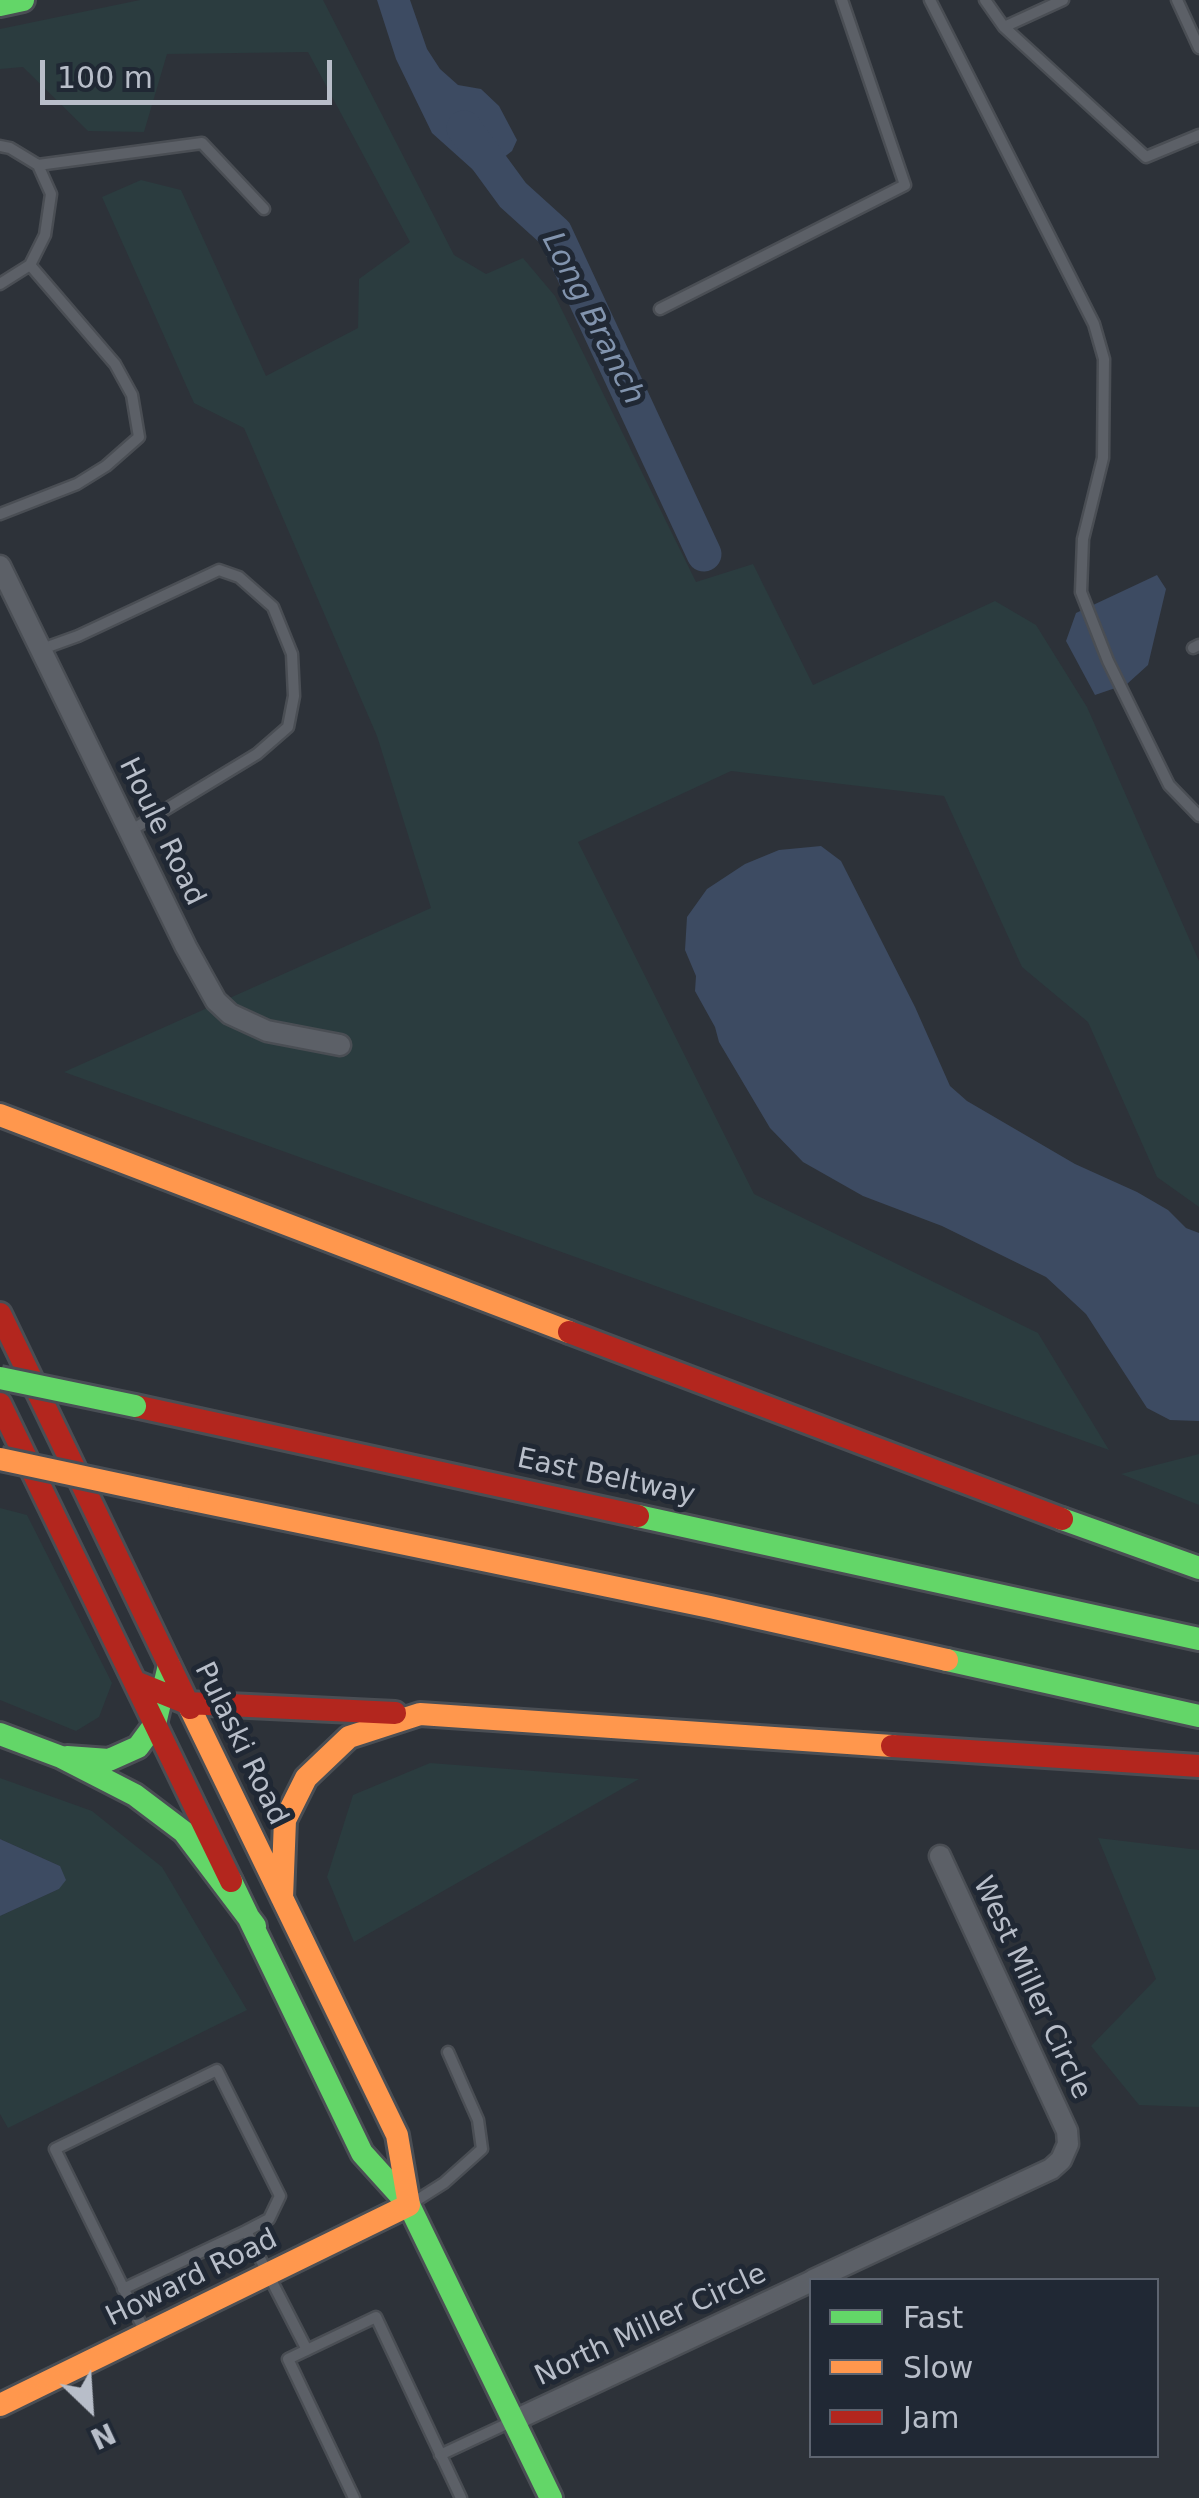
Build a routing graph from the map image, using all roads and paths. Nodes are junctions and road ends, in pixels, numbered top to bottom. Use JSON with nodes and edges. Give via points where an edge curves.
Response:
{"nodes":[{"id":1,"x":23,"y":0,"type":"edge"},
{"id":2,"x":842,"y":0,"type":"edge"},
{"id":3,"x":930,"y":0,"type":"edge"},
{"id":4,"x":984,"y":0,"type":"edge"},
{"id":5,"x":1063,"y":0,"type":"edge"},
{"id":6,"x":1177,"y":0,"type":"edge"},
{"id":7,"x":0,"y":5,"type":"edge"},
{"id":8,"x":1004,"y":27,"type":"junction"},
{"id":9,"x":1199,"y":48,"type":"edge"},
{"id":10,"x":1199,"y":135,"type":"edge"},
{"id":11,"x":0,"y":146,"type":"edge"},
{"id":12,"x":38,"y":166,"type":"junction"},
{"id":13,"x":264,"y":210,"type":"dead end"},
{"id":14,"x":30,"y":265,"type":"junction"},
{"id":15,"x":0,"y":284,"type":"edge"},
{"id":16,"x":660,"y":310,"type":"dead end"},
{"id":17,"x":0,"y":514,"type":"edge"},
{"id":18,"x":0,"y":566,"type":"edge"},
{"id":19,"x":41,"y":650,"type":"junction"},
{"id":20,"x":1199,"y":816,"type":"edge"},
{"id":21,"x":130,"y":832,"type":"junction"},
{"id":22,"x":340,"y":1045,"type":"dead end"},
{"id":23,"x":5,"y":1121,"type":"edge"},
{"id":24,"x":0,"y":1314,"type":"edge"},
{"id":25,"x":0,"y":1378,"type":"edge"},
{"id":26,"x":0,"y":1404,"type":"edge"},
{"id":27,"x":0,"y":1459,"type":"edge"},
{"id":28,"x":1199,"y":1568,"type":"edge"},
{"id":29,"x":1199,"y":1639,"type":"edge"},
{"id":30,"x":169,"y":1665,"type":"junction"},
{"id":31,"x":135,"y":1682,"type":"junction"},
{"id":32,"x":163,"y":1693,"type":"junction"},
{"id":33,"x":187,"y":1702,"type":"junction"},
{"id":34,"x":420,"y":1714,"type":"junction"},
{"id":35,"x":1199,"y":1716,"type":"edge"},
{"id":36,"x":155,"y":1724,"type":"junction"},
{"id":37,"x":0,"y":1734,"type":"edge"},
{"id":38,"x":61,"y":1757,"type":"junction"},
{"id":39,"x":1199,"y":1766,"type":"edge"},
{"id":40,"x":940,"y":1856,"type":"dead end"},
{"id":41,"x":282,"y":1898,"type":"junction"},
{"id":42,"x":254,"y":1926,"type":"junction"},
{"id":43,"x":448,"y":2052,"type":"dead end"},
{"id":44,"x":1068,"y":2144,"type":"joint"},
{"id":45,"x":409,"y":2205,"type":"junction"},
{"id":46,"x":246,"y":2231,"type":"junction"},
{"id":47,"x":269,"y":2275,"type":"junction"},
{"id":48,"x":818,"y":2278,"type":"edge"},
{"id":49,"x":809,"y":2282,"type":"edge"},
{"id":50,"x":124,"y":2289,"type":"junction"},
{"id":51,"x":146,"y":2335,"type":"junction"},
{"id":52,"x":307,"y":2350,"type":"junction"},
{"id":53,"x":0,"y":2405,"type":"edge"},
{"id":54,"x":514,"y":2421,"type":"junction"},
{"id":55,"x":440,"y":2455,"type":"junction"},
{"id":56,"x":354,"y":2498,"type":"edge"},
{"id":57,"x":461,"y":2498,"type":"edge"},
{"id":58,"x":550,"y":2498,"type":"edge"}],
"edges":[{"from":1,"to":7,"type":"main road"},
{"from":2,"to":16,"type":"lane","via":[[905,184]]},
{"from":3,"to":20,"type":"lane","via":[[1094,324],[1104,359],[1102,458],[1083,539],[1081,592],[1169,785]]},
{"from":4,"to":8,"type":"lane"},
{"from":5,"to":8,"type":"lane"},
{"from":6,"to":9,"type":"lane"},
{"from":8,"to":10,"type":"lane","via":[[1146,157]]},
{"from":11,"to":12,"type":"lane"},
{"from":12,"to":13,"type":"lane","via":[[202,143]]},
{"from":12,"to":14,"type":"lane","via":[[51,194],[45,234]]},
{"from":14,"to":15,"type":"lane"},
{"from":14,"to":17,"type":"lane","via":[[115,364],[132,395],[138,437],[77,484]]},
{"from":18,"to":19,"type":"street","name":"Houle Road"},
{"from":19,"to":21,"type":"street","name":"Houle Road"},
{"from":19,"to":21,"type":"lane","via":[[218,570],[239,577],[273,608],[292,654],[288,727],[257,754]]},
{"from":21,"to":22,"type":"street","name":"Houle Road","via":[[216,1002],[267,1031]]},
{"from":23,"to":28,"type":"main road"},
{"from":24,"to":30,"type":"main road","name":"Pulaski Road"},
{"from":25,"to":29,"type":"main road","name":"East Beltway","bridge":true},
{"from":26,"to":31,"type":"main road","name":"Pulaski Road"},
{"from":27,"to":35,"type":"main road","bridge":true,"via":[[710,1606]]},
{"from":30,"to":32,"type":"main road"},
{"from":30,"to":33,"type":"main road","name":"Pulaski Road"},
{"from":31,"to":32,"type":"main road"},
{"from":31,"to":36,"type":"main road","name":"Pulaski Road"},
{"from":32,"to":33,"type":"main road"},
{"from":32,"to":36,"type":"main road"},
{"from":33,"to":34,"type":"main road"},
{"from":33,"to":41,"type":"main road","name":"Pulaski Road"},
{"from":34,"to":39,"type":"main road"},
{"from":34,"to":41,"type":"main road","via":[[349,1737],[306,1778],[285,1820]]},
{"from":36,"to":38,"type":"main road","via":[[138,1747],[109,1760]]},
{"from":36,"to":42,"type":"main road","name":"Pulaski Road"},
{"from":37,"to":38,"type":"main road"},
{"from":38,"to":42,"type":"main road","via":[[135,1795],[184,1832]]},
{"from":40,"to":44,"type":"street","name":"West Miller Circle"},
{"from":41,"to":45,"type":"main road","name":"Pulaski Road","via":[[397,2135]]},
{"from":42,"to":45,"type":"main road","name":"Pulaski Road","via":[[362,2152]]},
{"from":43,"to":45,"type":"lane","via":[[478,2120],[482,2149]]},
{"from":44,"to":48,"type":"street","name":"North Miller Circle","via":[[1051,2169]]},
{"from":45,"to":47,"type":"main road","name":"Howard Road"},
{"from":45,"to":54,"type":"main road","name":"Pulaski Road"},
{"from":46,"to":47,"type":"lane"},
{"from":46,"to":50,"type":"lane"},
{"from":46,"to":50,"type":"lane","via":[[269,2218],[280,2196],[217,2070],[54,2150]]},
{"from":47,"to":51,"type":"main road","name":"Howard Road"},
{"from":47,"to":52,"type":"lane"},
{"from":49,"to":54,"type":"street","name":"North Miller Circle"},
{"from":50,"to":51,"type":"lane"},
{"from":51,"to":53,"type":"main road","name":"Howard Road"},
{"from":52,"to":55,"type":"lane","via":[[376,2317]]},
{"from":52,"to":56,"type":"lane","via":[[288,2360]]},
{"from":54,"to":55,"type":"lane"},
{"from":54,"to":58,"type":"main road","name":"Pulaski Road"},
{"from":55,"to":57,"type":"lane"}]}
